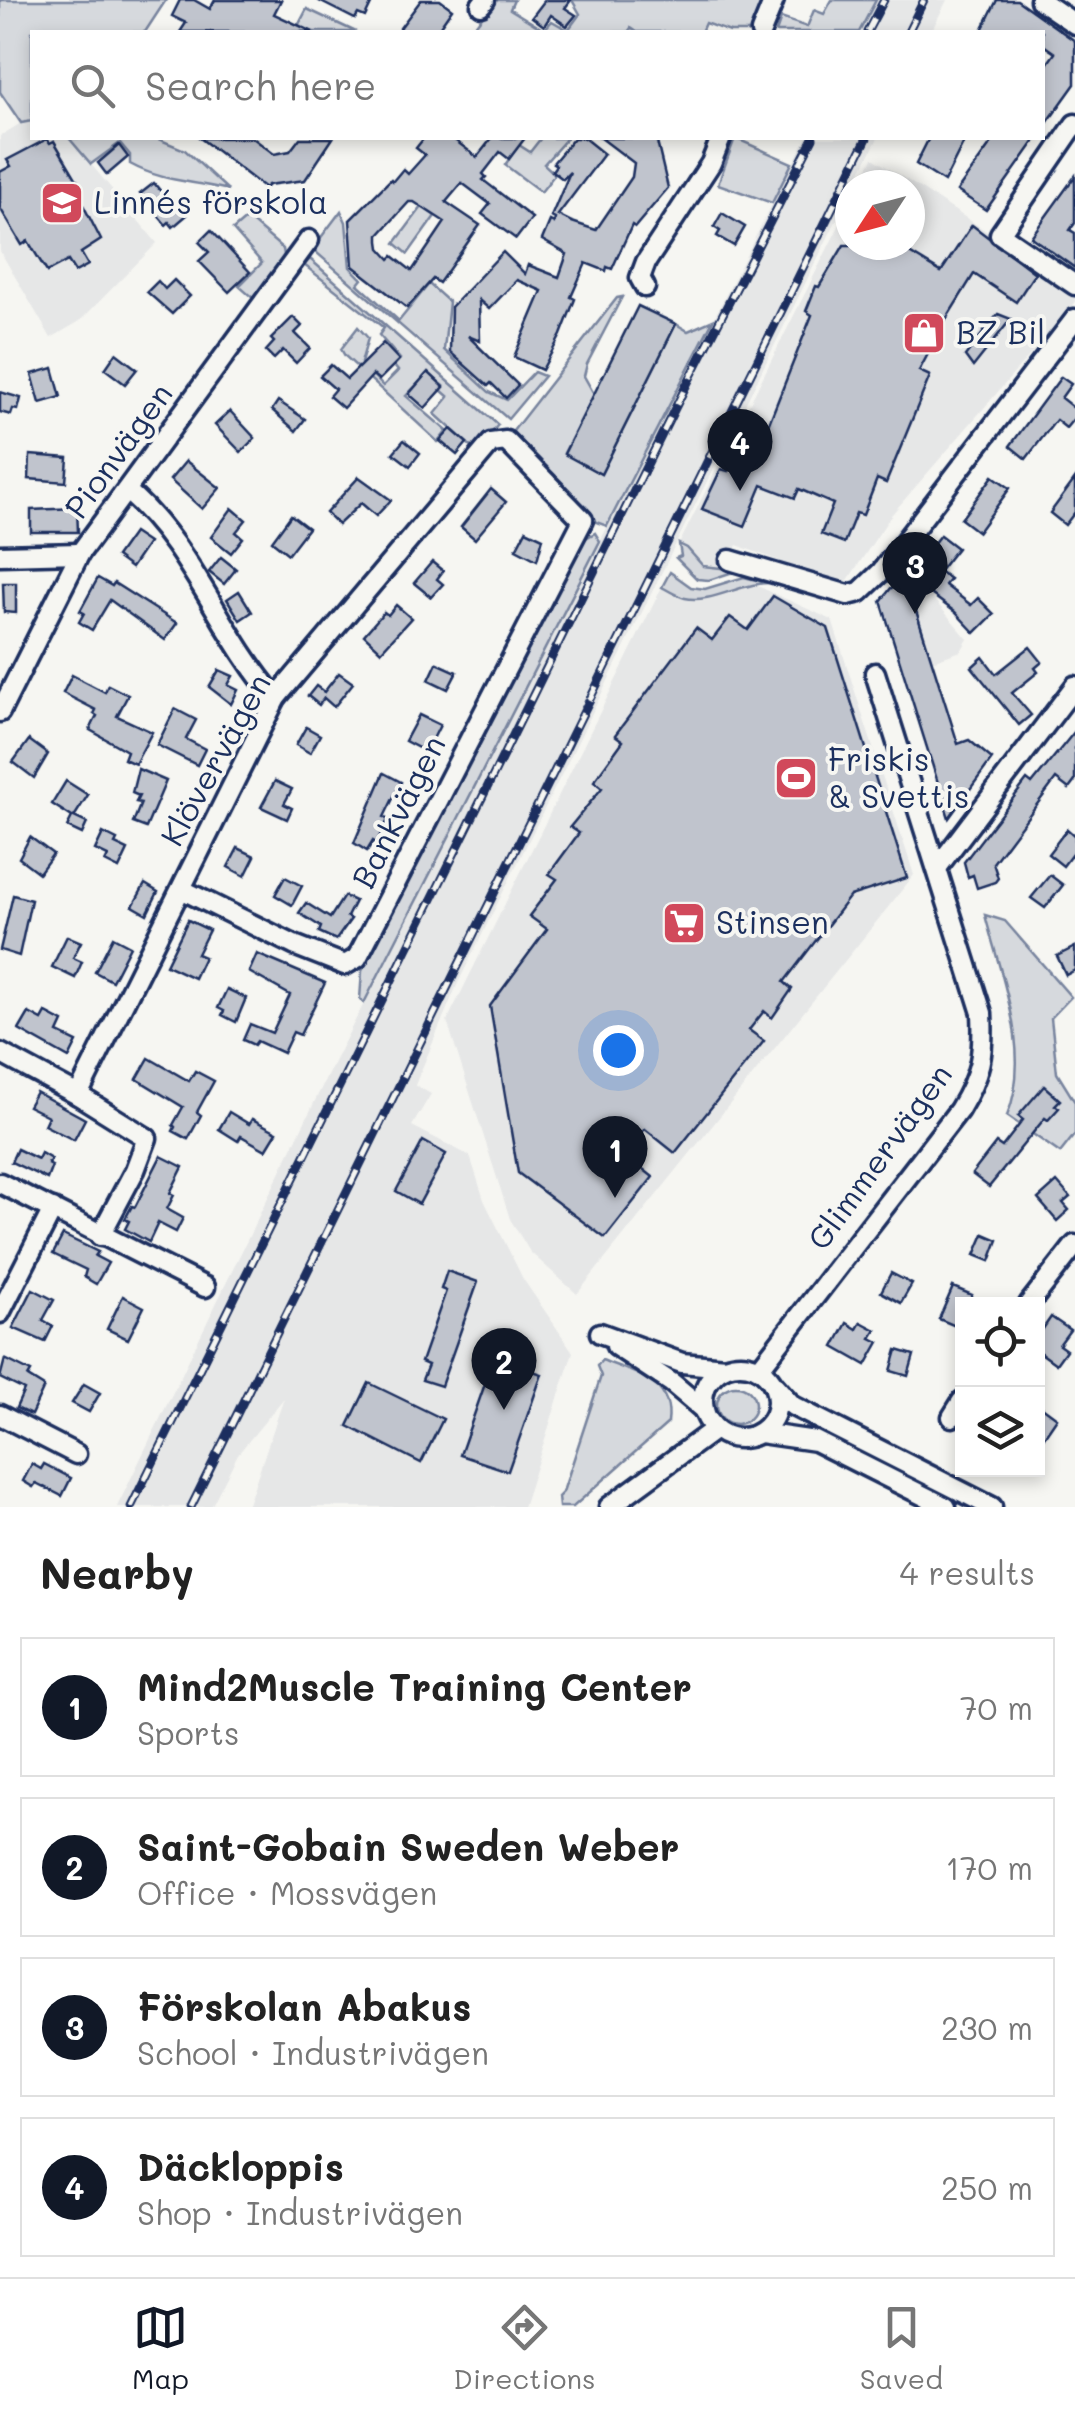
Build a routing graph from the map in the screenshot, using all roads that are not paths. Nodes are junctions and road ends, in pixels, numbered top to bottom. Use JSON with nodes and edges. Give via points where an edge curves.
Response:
{"nodes":[{"id":1,"x":774,"y":0,"type":"edge"},
{"id":2,"x":1040,"y":0,"type":"edge"},
{"id":3,"x":1075,"y":24,"type":"edge"},
{"id":4,"x":762,"y":30,"type":"edge"},
{"id":5,"x":1075,"y":124,"type":"edge"},
{"id":6,"x":720,"y":140,"type":"edge"},
{"id":7,"x":309,"y":240,"type":"dead end"},
{"id":8,"x":1075,"y":286,"type":"edge"},
{"id":9,"x":645,"y":287,"type":"dead end"},
{"id":10,"x":1075,"y":318,"type":"edge"},
{"id":11,"x":128,"y":491,"type":"junction"},
{"id":12,"x":582,"y":520,"type":"joint"},
{"id":13,"x":80,"y":553,"type":"junction"},
{"id":14,"x":0,"y":555,"type":"edge"},
{"id":15,"x":730,"y":560,"type":"dead end"},
{"id":16,"x":876,"y":673,"type":"dead end"},
{"id":17,"x":1075,"y":686,"type":"edge"},
{"id":18,"x":276,"y":698,"type":"junction"},
{"id":19,"x":0,"y":712,"type":"edge"},
{"id":20,"x":936,"y":868,"type":"junction"},
{"id":21,"x":181,"y":889,"type":"junction"},
{"id":22,"x":0,"y":1053,"type":"edge"},
{"id":23,"x":78,"y":1095,"type":"junction"},
{"id":24,"x":0,"y":1183,"type":"edge"},
{"id":25,"x":54,"y":1209,"type":"junction"},
{"id":26,"x":100,"y":1236,"type":"junction"},
{"id":27,"x":1075,"y":1245,"type":"edge"},
{"id":28,"x":205,"y":1287,"type":"dead end"},
{"id":29,"x":1034,"y":1297,"type":"edge"},
{"id":30,"x":0,"y":1313,"type":"edge"},
{"id":31,"x":724,"y":1367,"type":"junction"},
{"id":32,"x":759,"y":1369,"type":"junction"},
{"id":33,"x":774,"y":1386,"type":"junction"},
{"id":34,"x":704,"y":1410,"type":"junction"},
{"id":35,"x":0,"y":1415,"type":"edge"},
{"id":36,"x":715,"y":1429,"type":"junction"},
{"id":37,"x":760,"y":1433,"type":"junction"},
{"id":38,"x":76,"y":1454,"type":"dead end"},
{"id":39,"x":609,"y":1507,"type":"edge"},
{"id":40,"x":946,"y":1507,"type":"edge"},
{"id":41,"x":992,"y":1507,"type":"edge"}],
"edges":[{"from":1,"to":4,"type":"street"},
{"from":2,"to":3,"type":"street"},
{"from":5,"to":8,"type":"street","via":[[1000,234]]},
{"from":6,"to":9,"type":"street","via":[[646,262],[640,278]]},
{"from":7,"to":11,"type":"street","name":"Pionvägen"},
{"from":10,"to":15,"type":"street","via":[[860,592],[848,595]]},
{"from":11,"to":13,"type":"street","name":"Pionvägen"},
{"from":11,"to":18,"type":"street","via":[[186,562]]},
{"from":12,"to":18,"type":"street","name":"Klövervägen","via":[[506,441],[492,443]]},
{"from":12,"to":21,"type":"street","name":"Bankvägen","via":[[358,958],[345,965]]},
{"from":13,"to":14,"type":"street"},
{"from":13,"to":19,"type":"street","name":"Pionvägen"},
{"from":16,"to":20,"type":"street","name":"Glimmervägen"},
{"from":17,"to":20,"type":"street"},
{"from":18,"to":21,"type":"street","name":"Klövervägen"},
{"from":20,"to":32,"type":"street","name":"Glimmervägen","via":[[982,1013],[984,1051],[976,1082]]},
{"from":21,"to":23,"type":"street","name":"Klövervägen"},
{"from":22,"to":23,"type":"street"},
{"from":23,"to":26,"type":"street","via":[[147,1138]]},
{"from":24,"to":25,"type":"street"},
{"from":25,"to":26,"type":"street"},
{"from":25,"to":30,"type":"street"},
{"from":26,"to":28,"type":"street"},
{"from":27,"to":29,"type":"street"},
{"from":31,"to":32,"type":"street"},
{"from":31,"to":34,"type":"street","via":[[705,1388]]},
{"from":31,"to":34,"type":"street","via":[[682,1364],[600,1333]]},
{"from":32,"to":33,"type":"street"},
{"from":33,"to":37,"type":"street","via":[[775,1414]]},
{"from":33,"to":41,"type":"street","via":[[793,1406]]},
{"from":34,"to":36,"type":"street"},
{"from":35,"to":38,"type":"street"},
{"from":36,"to":37,"type":"street","via":[[736,1438]]},
{"from":36,"to":39,"type":"street"},
{"from":37,"to":40,"type":"street","via":[[814,1442]]}]}
